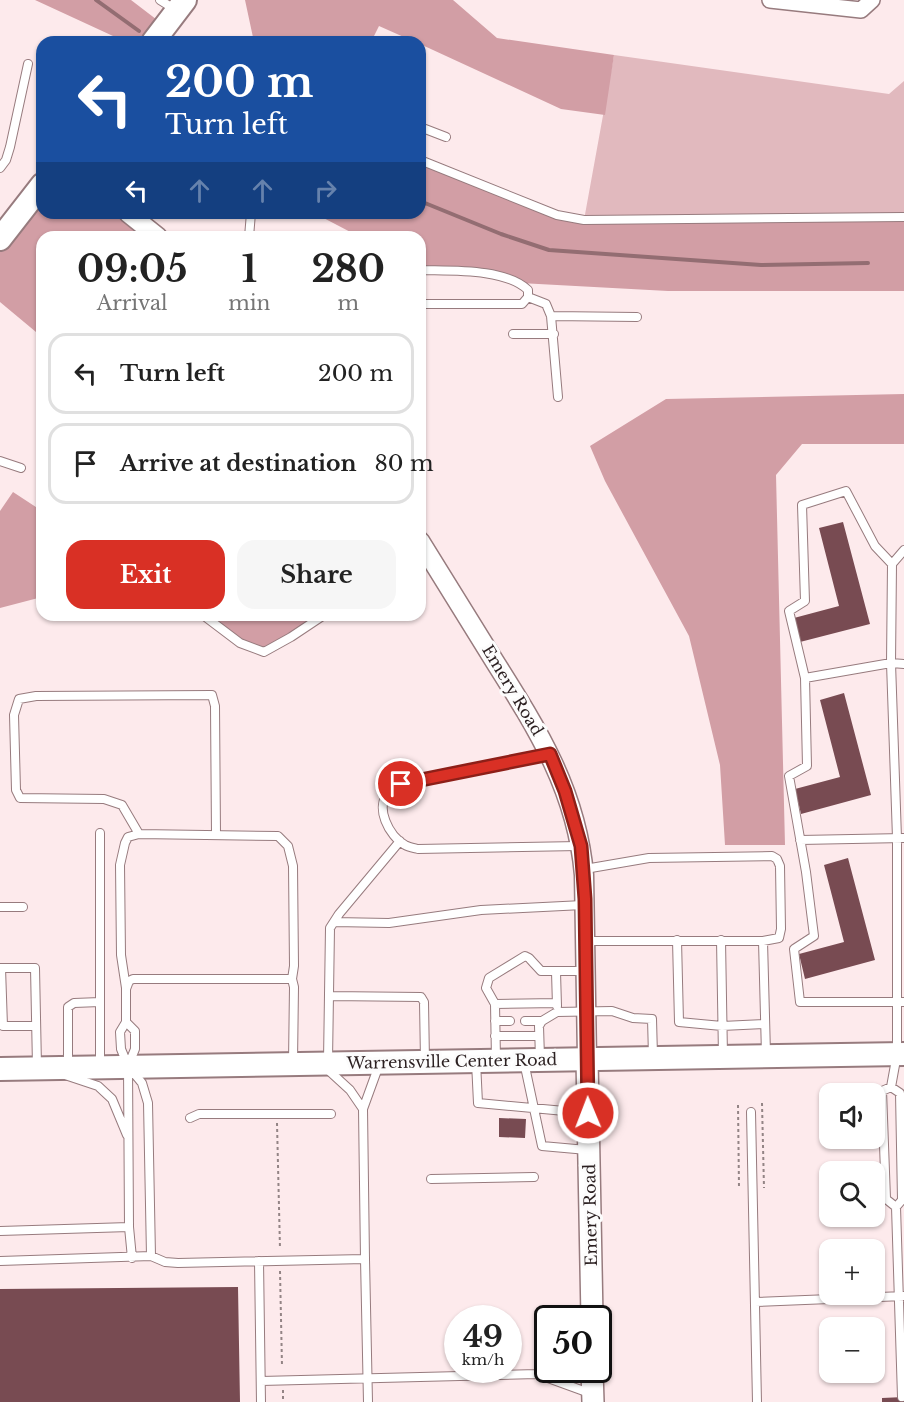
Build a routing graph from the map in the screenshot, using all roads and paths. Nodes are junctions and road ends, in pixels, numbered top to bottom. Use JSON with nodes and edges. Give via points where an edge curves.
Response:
{"nodes":[{"id":1,"x":770,"y":0,"type":"edge"},
{"id":2,"x":174,"y":3,"type":"edge"},
{"id":3,"x":866,"y":5,"type":"edge"},
{"id":4,"x":156,"y":36,"type":"edge"},
{"id":5,"x":28,"y":64,"type":"dead end"},
{"id":6,"x":426,"y":129,"type":"edge"},
{"id":7,"x":446,"y":137,"type":"dead end"},
{"id":8,"x":426,"y":162,"type":"edge"},
{"id":9,"x":0,"y":168,"type":"edge"},
{"id":10,"x":36,"y":193,"type":"edge"},
{"id":11,"x":904,"y":217,"type":"edge"},
{"id":12,"x":136,"y":219,"type":"edge"},
{"id":13,"x":150,"y":231,"type":"edge"},
{"id":14,"x":0,"y":238,"type":"edge"},
{"id":15,"x":426,"y":270,"type":"edge"},
{"id":16,"x":528,"y":297,"type":"junction"},
{"id":17,"x":426,"y":304,"type":"edge"},
{"id":18,"x":551,"y":316,"type":"junction"},
{"id":19,"x":637,"y":317,"type":"dead end"},
{"id":20,"x":513,"y":334,"type":"dead end"},
{"id":21,"x":554,"y":334,"type":"junction"},
{"id":22,"x":558,"y":397,"type":"dead end"},
{"id":23,"x":0,"y":461,"type":"edge"},
{"id":24,"x":21,"y":468,"type":"dead end"},
{"id":25,"x":904,"y":550,"type":"edge"},
{"id":26,"x":426,"y":555,"type":"edge"},
{"id":27,"x":892,"y":564,"type":"junction"},
{"id":28,"x":211,"y":621,"type":"edge"},
{"id":29,"x":315,"y":621,"type":"edge"},
{"id":30,"x":891,"y":663,"type":"junction"},
{"id":31,"x":904,"y":664,"type":"edge"},
{"id":32,"x":804,"y":678,"type":"junction"},
{"id":33,"x":550,"y":754,"type":"junction"},
{"id":34,"x":100,"y":833,"type":"dead end"},
{"id":35,"x":139,"y":834,"type":"junction"},
{"id":36,"x":216,"y":834,"type":"junction"},
{"id":37,"x":901,"y":838,"type":"edge"},
{"id":38,"x":800,"y":840,"type":"junction"},
{"id":39,"x":400,"y":841,"type":"junction"},
{"id":40,"x":581,"y":846,"type":"junction"},
{"id":41,"x":583,"y":869,"type":"junction"},
{"id":42,"x":585,"y":905,"type":"junction"},
{"id":43,"x":0,"y":907,"type":"edge"},
{"id":44,"x":23,"y":907,"type":"dead end"},
{"id":45,"x":334,"y":922,"type":"junction"},
{"id":46,"x":677,"y":940,"type":"junction"},
{"id":47,"x":721,"y":940,"type":"junction"},
{"id":48,"x":586,"y":941,"type":"junction"},
{"id":49,"x":763,"y":941,"type":"junction"},
{"id":50,"x":1,"y":968,"type":"edge"},
{"id":51,"x":586,"y":971,"type":"junction"},
{"id":52,"x":556,"y":972,"type":"junction"},
{"id":53,"x":292,"y":979,"type":"junction"},
{"id":54,"x":126,"y":989,"type":"junction"},
{"id":55,"x":329,"y":996,"type":"junction"},
{"id":56,"x":100,"y":1002,"type":"junction"},
{"id":57,"x":900,"y":1002,"type":"edge"},
{"id":58,"x":495,"y":1004,"type":"junction"},
{"id":59,"x":557,"y":1007,"type":"junction"},
{"id":60,"x":587,"y":1011,"type":"junction"},
{"id":61,"x":510,"y":1021,"type":"dead end"},
{"id":62,"x":525,"y":1021,"type":"dead end"},
{"id":63,"x":542,"y":1021,"type":"junction"},
{"id":64,"x":126,"y":1022,"type":"junction"},
{"id":65,"x":495,"y":1022,"type":"junction"},
{"id":66,"x":765,"y":1024,"type":"junction"},
{"id":67,"x":36,"y":1026,"type":"junction"},
{"id":68,"x":722,"y":1026,"type":"junction"},
{"id":69,"x":495,"y":1036,"type":"junction"},
{"id":70,"x":539,"y":1036,"type":"junction"},
{"id":71,"x":900,"y":1054,"type":"edge"},
{"id":72,"x":766,"y":1056,"type":"junction"},
{"id":73,"x":723,"y":1057,"type":"junction"},
{"id":74,"x":653,"y":1058,"type":"junction"},
{"id":75,"x":587,"y":1059,"type":"junction"},
{"id":76,"x":486,"y":1060,"type":"junction"},
{"id":77,"x":532,"y":1060,"type":"junction"},
{"id":78,"x":425,"y":1061,"type":"junction"},
{"id":79,"x":380,"y":1062,"type":"junction"},
{"id":80,"x":324,"y":1063,"type":"junction"},
{"id":81,"x":292,"y":1064,"type":"junction"},
{"id":82,"x":128,"y":1066,"type":"junction"},
{"id":83,"x":100,"y":1067,"type":"junction"},
{"id":84,"x":52,"y":1068,"type":"junction"},
{"id":85,"x":0,"y":1069,"type":"edge"},
{"id":86,"x":891,"y":1087,"type":"junction"},
{"id":87,"x":762,"y":1103,"type":"dead end"},
{"id":88,"x":738,"y":1106,"type":"dead end"},
{"id":89,"x":532,"y":1107,"type":"junction"},
{"id":90,"x":363,"y":1109,"type":"junction"},
{"id":91,"x":751,"y":1112,"type":"dead end"},
{"id":92,"x":588,"y":1113,"type":"junction"},
{"id":93,"x":331,"y":1114,"type":"dead end"},
{"id":94,"x":190,"y":1118,"type":"dead end"},
{"id":95,"x":277,"y":1120,"type":"dead end"},
{"id":96,"x":129,"y":1140,"type":"junction"},
{"id":97,"x":589,"y":1150,"type":"junction"},
{"id":98,"x":534,"y":1177,"type":"dead end"},
{"id":99,"x":431,"y":1179,"type":"dead end"},
{"id":100,"x":739,"y":1188,"type":"dead end"},
{"id":101,"x":764,"y":1188,"type":"dead end"},
{"id":102,"x":896,"y":1207,"type":"junction"},
{"id":103,"x":129,"y":1227,"type":"junction"},
{"id":104,"x":0,"y":1230,"type":"edge"},
{"id":105,"x":280,"y":1249,"type":"dead end"},
{"id":106,"x":151,"y":1256,"type":"junction"},
{"id":107,"x":132,"y":1258,"type":"junction"},
{"id":108,"x":365,"y":1259,"type":"junction"},
{"id":109,"x":0,"y":1261,"type":"edge"},
{"id":110,"x":259,"y":1261,"type":"junction"},
{"id":111,"x":280,"y":1271,"type":"dead end"},
{"id":112,"x":901,"y":1296,"type":"edge"},
{"id":113,"x":755,"y":1302,"type":"junction"},
{"id":114,"x":592,"y":1305,"type":"edge"},
{"id":115,"x":282,"y":1365,"type":"dead end"},
{"id":116,"x":534,"y":1374,"type":"edge"},
{"id":117,"x":367,"y":1377,"type":"junction"},
{"id":118,"x":261,"y":1381,"type":"junction"},
{"id":119,"x":558,"y":1383,"type":"edge"},
{"id":120,"x":592,"y":1383,"type":"edge"},
{"id":121,"x":283,"y":1389,"type":"dead end"},
{"id":122,"x":902,"y":1397,"type":"dead end"},
{"id":123,"x":593,"y":1398,"type":"edge"},
{"id":124,"x":261,"y":1402,"type":"edge"},
{"id":125,"x":283,"y":1402,"type":"edge"},
{"id":126,"x":368,"y":1402,"type":"edge"},
{"id":127,"x":757,"y":1402,"type":"edge"}],
"edges":[{"from":1,"to":3,"type":"street"},
{"from":2,"to":4,"type":"main road"},
{"from":5,"to":9,"type":"lane","via":[[10,147]]},
{"from":6,"to":7,"type":"lane"},
{"from":8,"to":11,"type":"lane","via":[[557,215],[584,220]]},
{"from":10,"to":14,"type":"main road"},
{"from":12,"to":13,"type":"street"},
{"from":15,"to":16,"type":"lane","via":[[501,276],[520,283],[528,290]]},
{"from":16,"to":17,"type":"lane","via":[[522,304]]},
{"from":16,"to":18,"type":"lane","via":[[546,304]]},
{"from":18,"to":19,"type":"lane"},
{"from":18,"to":21,"type":"lane"},
{"from":20,"to":21,"type":"lane"},
{"from":21,"to":22,"type":"lane"},
{"from":23,"to":24,"type":"lane"},
{"from":25,"to":27,"type":"lane"},
{"from":26,"to":33,"type":"street","name":"Emery Road","via":[[533,721]]},
{"from":27,"to":30,"type":"lane"},
{"from":27,"to":32,"type":"lane","via":[[875,546],[846,491],[802,505],[805,601],[789,611]]},
{"from":28,"to":29,"type":"lane","via":[[240,644],[264,652]]},
{"from":30,"to":31,"type":"lane"},
{"from":30,"to":32,"type":"lane"},
{"from":30,"to":37,"type":"lane"},
{"from":32,"to":38,"type":"lane","via":[[807,766],[789,776]]},
{"from":33,"to":39,"type":"lane","via":[[401,784],[387,793],[382,808]]},
{"from":33,"to":40,"type":"street","name":"Emery Road"},
{"from":34,"to":56,"type":"lane"},
{"from":35,"to":36,"type":"lane"},
{"from":35,"to":36,"type":"lane","via":[[122,805],[104,799],[20,798],[16,790],[15,715],[19,699],[212,695]]},
{"from":35,"to":54,"type":"lane","via":[[128,837],[124,843],[120,865],[121,955]]},
{"from":36,"to":53,"type":"lane","via":[[278,836],[288,846],[293,866]]},
{"from":37,"to":38,"type":"lane"},
{"from":37,"to":57,"type":"lane"},
{"from":38,"to":57,"type":"lane","via":[[814,936],[794,949],[800,1002]]},
{"from":39,"to":40,"type":"lane","via":[[418,849]]},
{"from":39,"to":45,"type":"lane"},
{"from":40,"to":41,"type":"street","name":"Emery Road"},
{"from":41,"to":42,"type":"street","name":"Emery Road"},
{"from":41,"to":49,"type":"lane","via":[[650,858],[772,856],[780,866],[781,929],[779,938]]},
{"from":42,"to":45,"type":"lane","via":[[481,910],[389,923]]},
{"from":42,"to":48,"type":"street","name":"Emery Road"},
{"from":43,"to":44,"type":"lane"},
{"from":45,"to":55,"type":"lane","via":[[330,928]]},
{"from":46,"to":47,"type":"lane"},
{"from":46,"to":48,"type":"lane"},
{"from":46,"to":68,"type":"lane","via":[[679,1022]]},
{"from":47,"to":49,"type":"lane"},
{"from":47,"to":68,"type":"lane"},
{"from":48,"to":51,"type":"street","name":"Emery Road"},
{"from":49,"to":66,"type":"lane"},
{"from":50,"to":67,"type":"lane","via":[[3,1026]]},
{"from":50,"to":67,"type":"lane","via":[[35,968]]},
{"from":51,"to":52,"type":"lane"},
{"from":51,"to":60,"type":"street","name":"Emery Road"},
{"from":52,"to":58,"type":"lane","via":[[541,971],[529,958],[520,958],[486,983]]},
{"from":52,"to":59,"type":"lane"},
{"from":53,"to":54,"type":"lane","via":[[133,979]]},
{"from":53,"to":81,"type":"lane"},
{"from":54,"to":64,"type":"lane"},
{"from":55,"to":78,"type":"lane","via":[[421,997]]},
{"from":55,"to":80,"type":"lane"},
{"from":56,"to":83,"type":"lane"},
{"from":56,"to":84,"type":"lane","via":[[74,1003],[68,1007]]},
{"from":57,"to":71,"type":"lane"},
{"from":58,"to":59,"type":"lane"},
{"from":58,"to":65,"type":"lane"},
{"from":59,"to":60,"type":"lane"},
{"from":59,"to":63,"type":"lane"},
{"from":60,"to":74,"type":"lane","via":[[612,1011],[652,1019]]},
{"from":60,"to":75,"type":"street","name":"Emery Road"},
{"from":61,"to":65,"type":"lane"},
{"from":62,"to":63,"type":"lane"},
{"from":63,"to":70,"type":"lane"},
{"from":64,"to":82,"type":"lane","via":[[120,1032]]},
{"from":64,"to":82,"type":"lane","via":[[135,1031],[135,1050]]},
{"from":65,"to":69,"type":"lane"},
{"from":66,"to":68,"type":"lane"},
{"from":66,"to":72,"type":"lane"},
{"from":67,"to":84,"type":"lane"},
{"from":68,"to":73,"type":"lane"},
{"from":69,"to":70,"type":"lane"},
{"from":69,"to":76,"type":"lane"},
{"from":70,"to":77,"type":"lane"},
{"from":71,"to":72,"type":"main road","name":"Warrensville Center Road"},
{"from":71,"to":86,"type":"lane"},
{"from":72,"to":73,"type":"main road","name":"Warrensville Center Road"},
{"from":73,"to":74,"type":"main road","name":"Warrensville Center Road"},
{"from":74,"to":75,"type":"main road","name":"Warrensville Center Road"},
{"from":75,"to":77,"type":"main road","name":"Warrensville Center Road"},
{"from":75,"to":92,"type":"main road","name":"Emery Road"},
{"from":76,"to":77,"type":"main road","name":"Warrensville Center Road"},
{"from":76,"to":78,"type":"main road","name":"Warrensville Center Road"},
{"from":76,"to":89,"type":"lane","via":[[478,1103]]},
{"from":77,"to":89,"type":"lane"},
{"from":78,"to":79,"type":"main road","name":"Warrensville Center Road"},
{"from":79,"to":80,"type":"main road","name":"Warrensville Center Road"},
{"from":79,"to":90,"type":"lane"},
{"from":80,"to":81,"type":"main road","name":"Warrensville Center Road"},
{"from":80,"to":90,"type":"lane"},
{"from":81,"to":82,"type":"main road","name":"Warrensville Center Road"},
{"from":82,"to":83,"type":"main road","name":"Warrensville Center Road"},
{"from":82,"to":96,"type":"lane"},
{"from":82,"to":106,"type":"lane","via":[[142,1083],[148,1103]]},
{"from":83,"to":84,"type":"main road","name":"Warrensville Center Road"},
{"from":84,"to":85,"type":"main road","name":"Warrensville Center Road"},
{"from":84,"to":96,"type":"lane","via":[[98,1086],[110,1097]]},
{"from":86,"to":102,"type":"lane","via":[[900,1093],[902,1200]]},
{"from":86,"to":102,"type":"lane","via":[[882,1091],[885,1187],[886,1199]]},
{"from":87,"to":101,"type":"path"},
{"from":88,"to":100,"type":"path"},
{"from":89,"to":92,"type":"lane"},
{"from":89,"to":97,"type":"lane","via":[[542,1146]]},
{"from":90,"to":108,"type":"lane"},
{"from":91,"to":113,"type":"lane"},
{"from":92,"to":97,"type":"main road","name":"Emery Road"},
{"from":93,"to":94,"type":"lane","via":[[199,1114]]},
{"from":95,"to":105,"type":"path"},
{"from":96,"to":103,"type":"lane"},
{"from":97,"to":114,"type":"main road","name":"Emery Road"},
{"from":98,"to":99,"type":"lane"},
{"from":102,"to":112,"type":"lane"},
{"from":103,"to":104,"type":"lane"},
{"from":103,"to":107,"type":"lane"},
{"from":106,"to":107,"type":"lane"},
{"from":106,"to":110,"type":"lane","via":[[178,1263]]},
{"from":107,"to":109,"type":"lane"},
{"from":108,"to":110,"type":"lane"},
{"from":108,"to":117,"type":"lane"},
{"from":110,"to":118,"type":"lane"},
{"from":111,"to":115,"type":"path"},
{"from":112,"to":113,"type":"lane"},
{"from":112,"to":122,"type":"lane"},
{"from":113,"to":127,"type":"lane"},
{"from":116,"to":117,"type":"lane"},
{"from":117,"to":118,"type":"lane"},
{"from":117,"to":126,"type":"lane"},
{"from":118,"to":124,"type":"lane"},
{"from":119,"to":123,"type":"lane"},
{"from":120,"to":123,"type":"main road"},
{"from":121,"to":125,"type":"path"}]}
